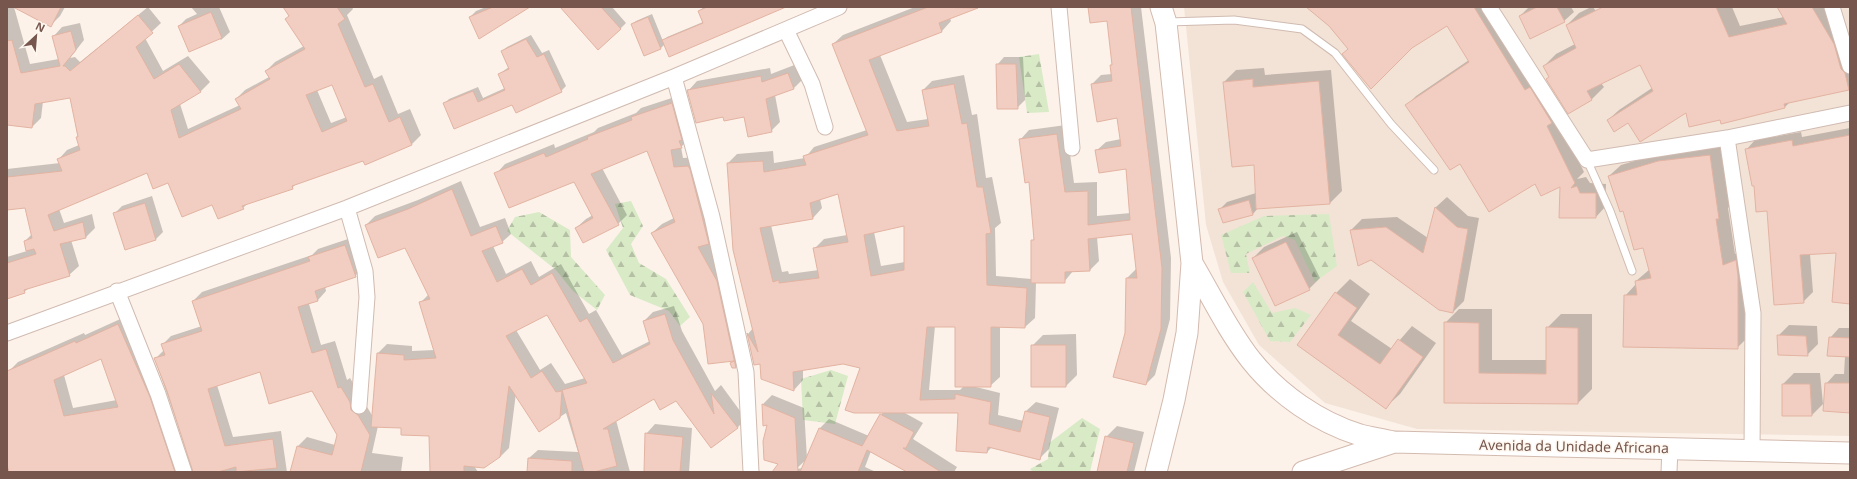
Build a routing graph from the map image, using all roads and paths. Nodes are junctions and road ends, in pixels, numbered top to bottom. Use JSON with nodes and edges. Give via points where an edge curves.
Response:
{"nodes":[{"id":1,"x":840,"y":7,"type":"edge"},
{"id":2,"x":1058,"y":7,"type":"edge"},
{"id":3,"x":1489,"y":7,"type":"edge"},
{"id":4,"x":1832,"y":7,"type":"edge"},
{"id":5,"x":1164,"y":15,"type":"edge"},
{"id":6,"x":786,"y":30,"type":"junction"},
{"id":7,"x":1850,"y":66,"type":"edge"},
{"id":8,"x":674,"y":77,"type":"junction"},
{"id":9,"x":1850,"y":113,"type":"edge"},
{"id":10,"x":825,"y":127,"type":"dead end"},
{"id":11,"x":1727,"y":138,"type":"junction"},
{"id":12,"x":1072,"y":148,"type":"dead end"},
{"id":13,"x":1587,"y":160,"type":"junction"},
{"id":14,"x":1434,"y":170,"type":"dead end"},
{"id":15,"x":347,"y":208,"type":"junction"},
{"id":16,"x":1192,"y":263,"type":"junction"},
{"id":17,"x":1632,"y":271,"type":"dead end"},
{"id":18,"x":117,"y":291,"type":"junction"},
{"id":19,"x":7,"y":332,"type":"edge"},
{"id":20,"x":360,"y":406,"type":"dead end"},
{"id":21,"x":1394,"y":442,"type":"junction"},
{"id":22,"x":1670,"y":448,"type":"junction"},
{"id":23,"x":1752,"y":451,"type":"junction"},
{"id":24,"x":1850,"y":453,"type":"edge"},
{"id":25,"x":184,"y":472,"type":"edge"},
{"id":26,"x":751,"y":472,"type":"edge"},
{"id":27,"x":1156,"y":472,"type":"edge"},
{"id":28,"x":1303,"y":472,"type":"edge"},
{"id":29,"x":1669,"y":472,"type":"edge"}],
"edges":[{"from":1,"to":6,"type":"street"},
{"from":2,"to":12,"type":"street"},
{"from":3,"to":13,"type":"street"},
{"from":4,"to":7,"type":"street"},
{"from":5,"to":14,"type":"lane","via":[[1234,20],[1302,29],[1335,53],[1391,124]]},
{"from":5,"to":16,"type":"street"},
{"from":6,"to":8,"type":"street"},
{"from":6,"to":10,"type":"street","via":[[812,84]]},
{"from":8,"to":15,"type":"street"},
{"from":8,"to":26,"type":"street","via":[[712,217],[746,372]]},
{"from":9,"to":11,"type":"street"},
{"from":11,"to":13,"type":"street"},
{"from":11,"to":23,"type":"street","via":[[1753,313]]},
{"from":13,"to":17,"type":"lane","via":[[1610,211]]},
{"from":15,"to":18,"type":"street"},
{"from":15,"to":20,"type":"street","via":[[365,271],[367,296]]},
{"from":16,"to":21,"type":"street","via":[[1237,340],[1268,379],[1296,403],[1322,418],[1360,435]]},
{"from":16,"to":27,"type":"street","via":[[1187,333]]},
{"from":18,"to":19,"type":"street"},
{"from":18,"to":25,"type":"street","via":[[158,394]]},
{"from":21,"to":22,"type":"street","name":"Avenida da Unidade Africana"},
{"from":21,"to":28,"type":"street","name":"Avenida da Unidade Africana"},
{"from":22,"to":23,"type":"street","name":"Avenida da Unidade Africana"},
{"from":22,"to":29,"type":"street"},
{"from":23,"to":24,"type":"street","name":"Avenida da Unidade Africana"}]}
